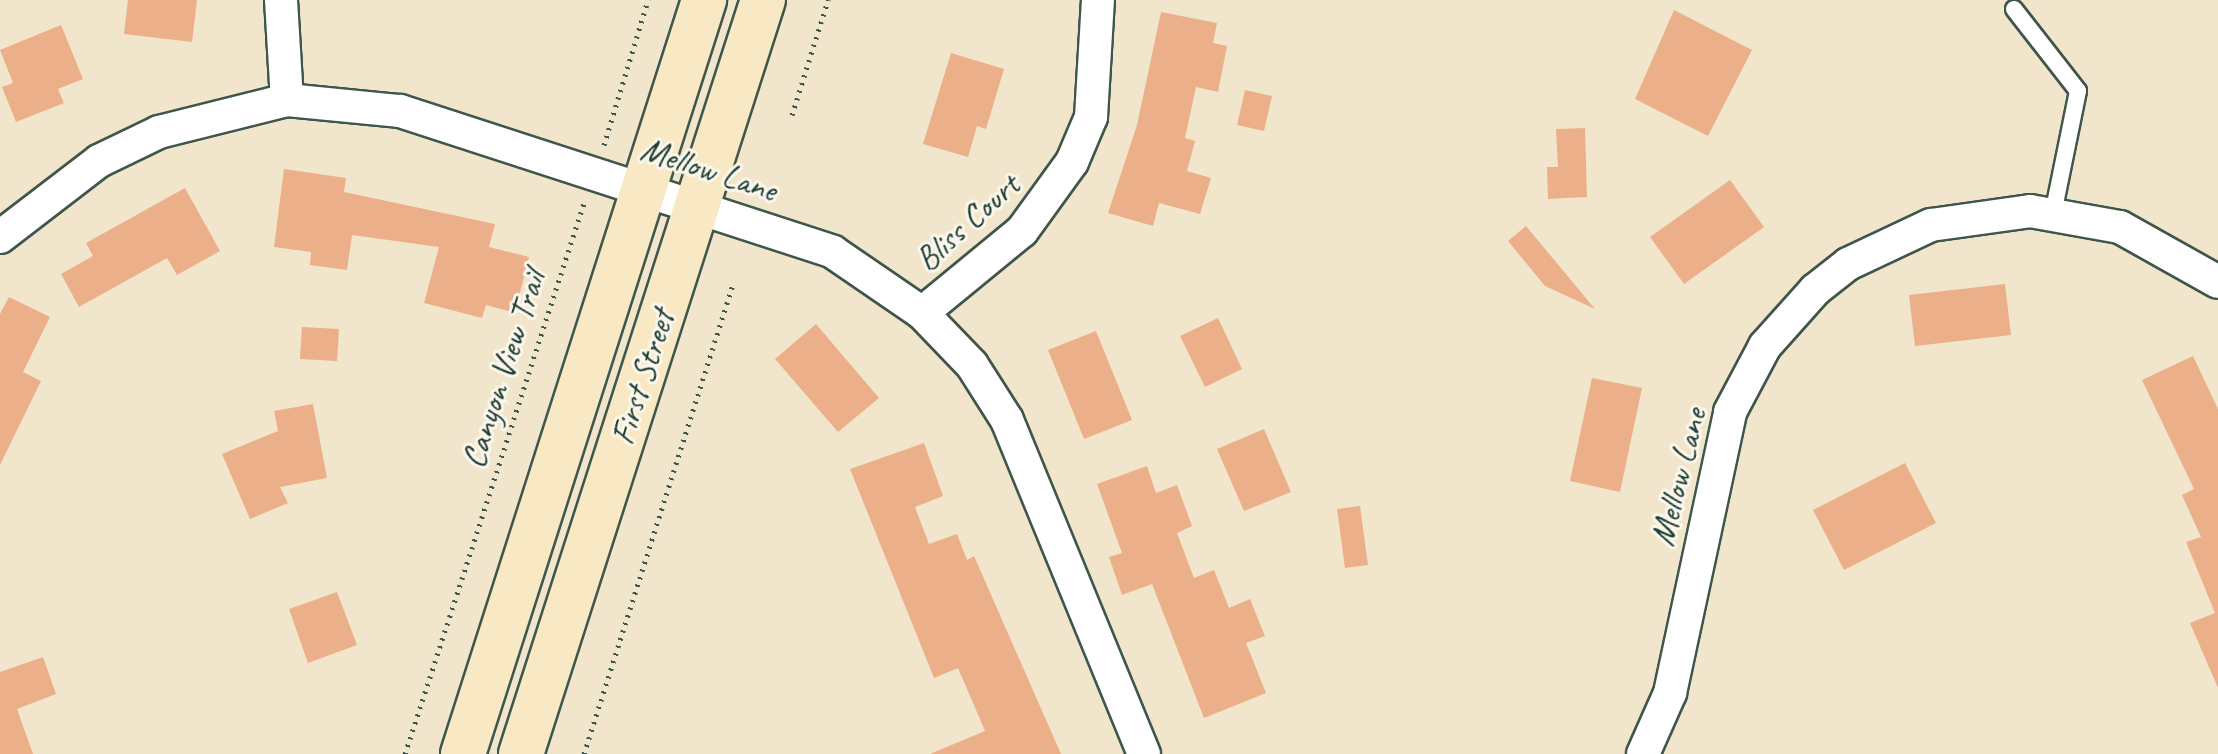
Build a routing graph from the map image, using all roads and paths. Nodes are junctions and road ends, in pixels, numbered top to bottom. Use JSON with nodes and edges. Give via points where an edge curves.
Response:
{"nodes":[{"id":1,"x":281,"y":0,"type":"edge"},
{"id":2,"x":648,"y":0,"type":"edge"},
{"id":3,"x":704,"y":0,"type":"edge"},
{"id":4,"x":763,"y":0,"type":"edge"},
{"id":5,"x":828,"y":0,"type":"edge"},
{"id":6,"x":1098,"y":0,"type":"edge"},
{"id":7,"x":2014,"y":9,"type":"dead end"},
{"id":8,"x":287,"y":100,"type":"junction"},
{"id":9,"x":792,"y":115,"type":"dead end"},
{"id":10,"x":595,"y":173,"type":"junction"},
{"id":11,"x":644,"y":188,"type":"junction"},
{"id":12,"x":697,"y":205,"type":"junction"},
{"id":13,"x":2053,"y":214,"type":"junction"},
{"id":14,"x":0,"y":237,"type":"edge"},
{"id":15,"x":2218,"y":282,"type":"edge"},
{"id":16,"x":733,"y":284,"type":"dead end"},
{"id":17,"x":922,"y":313,"type":"junction"},
{"id":18,"x":405,"y":754,"type":"edge"},
{"id":19,"x":463,"y":754,"type":"edge"},
{"id":20,"x":521,"y":754,"type":"edge"},
{"id":21,"x":584,"y":754,"type":"edge"},
{"id":22,"x":1144,"y":754,"type":"edge"},
{"id":23,"x":1643,"y":754,"type":"edge"}],
"edges":[{"from":1,"to":8,"type":"street"},
{"from":2,"to":10,"type":"path","name":"Canyon View Trail"},
{"from":3,"to":11,"type":"main road","name":"First Street"},
{"from":4,"to":12,"type":"main road","name":"First Street"},
{"from":5,"to":9,"type":"path"},
{"from":6,"to":17,"type":"street","name":"Bliss Court","via":[[1091,117],[1072,162],[1022,231]]},
{"from":7,"to":13,"type":"lane","via":[[2078,91]]},
{"from":8,"to":10,"type":"street","name":"Mellow Lane","via":[[400,111]]},
{"from":8,"to":14,"type":"street","name":"Mellow Lane","via":[[159,132],[99,161]]},
{"from":10,"to":11,"type":"street","name":"Mellow Lane"},
{"from":10,"to":18,"type":"path","name":"Canyon View Trail"},
{"from":11,"to":12,"type":"street","name":"Mellow Lane"},
{"from":11,"to":19,"type":"main road","name":"First Street"},
{"from":12,"to":17,"type":"street","name":"Mellow Lane","via":[[833,252]]},
{"from":12,"to":20,"type":"main road","name":"First Street"},
{"from":13,"to":15,"type":"street","name":"Mellow Lane","via":[[2120,227]]},
{"from":13,"to":23,"type":"street","name":"Mellow Lane","via":[[1980,214],[1892,240],[1815,290],[1765,346],[1730,412],[1670,693]]},
{"from":16,"to":21,"type":"path"},
{"from":17,"to":22,"type":"street","name":"Mellow Lane","via":[[972,365],[1007,420]]}]}
